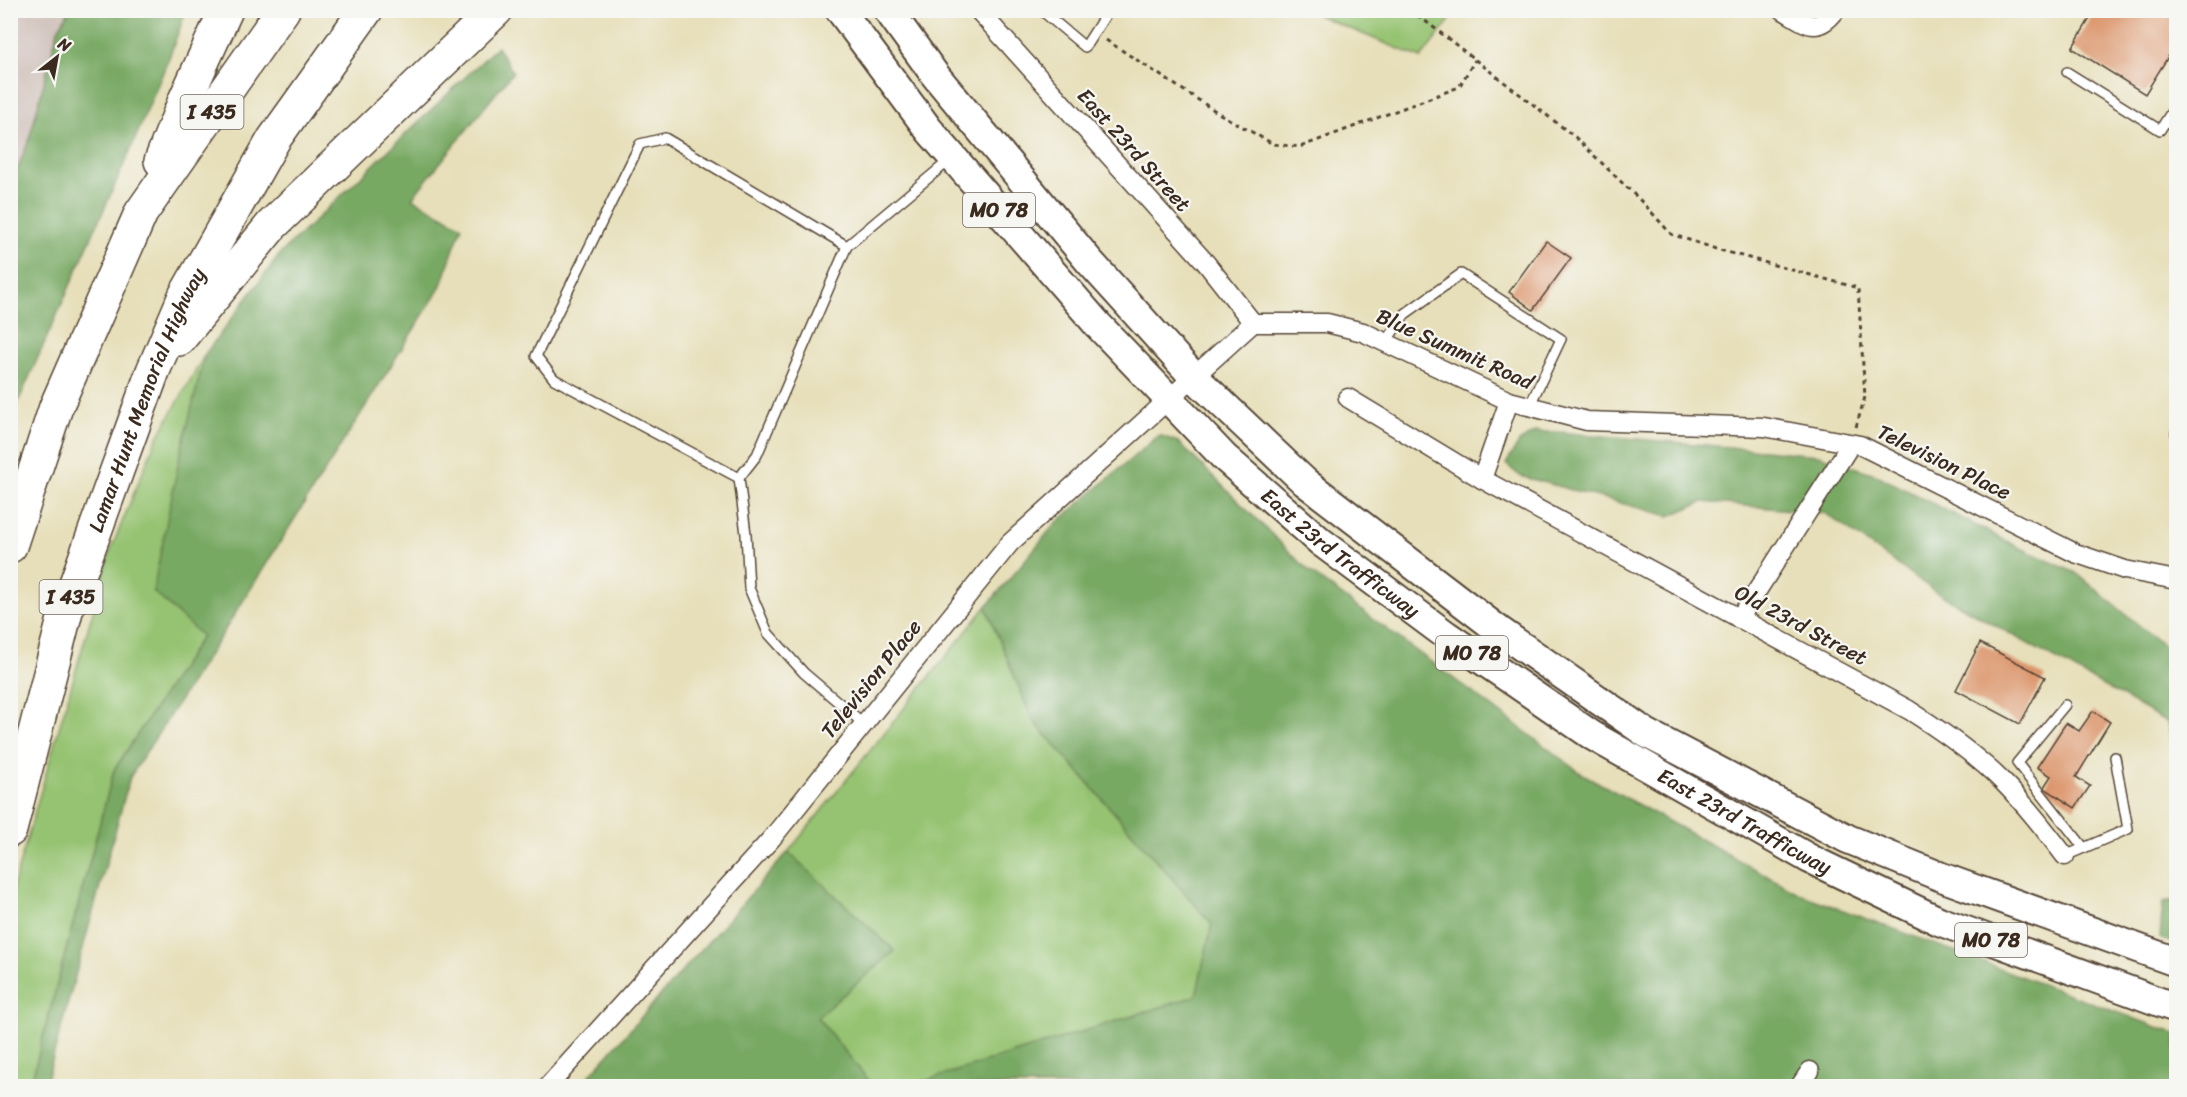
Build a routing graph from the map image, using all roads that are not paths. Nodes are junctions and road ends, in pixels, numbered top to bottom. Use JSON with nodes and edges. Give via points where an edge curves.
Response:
{"nodes":[{"id":1,"x":226,"y":10,"type":"edge"},
{"id":2,"x":283,"y":10,"type":"edge"},
{"id":3,"x":366,"y":10,"type":"edge"},
{"id":4,"x":496,"y":10,"type":"edge"},
{"id":5,"x":840,"y":10,"type":"edge"},
{"id":6,"x":888,"y":10,"type":"edge"},
{"id":7,"x":978,"y":10,"type":"edge"},
{"id":8,"x":1041,"y":10,"type":"edge"},
{"id":9,"x":1100,"y":10,"type":"edge"},
{"id":10,"x":1783,"y":10,"type":"edge"},
{"id":11,"x":1836,"y":10,"type":"edge"},
{"id":12,"x":2067,"y":72,"type":"dead end"},
{"id":13,"x":2176,"y":105,"type":"edge"},
{"id":14,"x":953,"y":157,"type":"junction"},
{"id":15,"x":141,"y":213,"type":"junction"},
{"id":16,"x":847,"y":246,"type":"junction"},
{"id":17,"x":1253,"y":323,"type":"junction"},
{"id":18,"x":1386,"y":342,"type":"junction"},
{"id":19,"x":153,"y":371,"type":"junction"},
{"id":20,"x":1193,"y":376,"type":"junction"},
{"id":21,"x":1348,"y":398,"type":"dead end"},
{"id":22,"x":1169,"y":400,"type":"junction"},
{"id":23,"x":1509,"y":401,"type":"junction"},
{"id":24,"x":1529,"y":407,"type":"junction"},
{"id":25,"x":1851,"y":444,"type":"junction"},
{"id":26,"x":739,"y":478,"type":"junction"},
{"id":27,"x":1482,"y":478,"type":"junction"},
{"id":28,"x":10,"y":546,"type":"edge"},
{"id":29,"x":2176,"y":580,"type":"edge"},
{"id":30,"x":1739,"y":619,"type":"junction"},
{"id":31,"x":2065,"y":705,"type":"dead end"},
{"id":32,"x":864,"y":724,"type":"junction"},
{"id":33,"x":2115,"y":757,"type":"dead end"},
{"id":34,"x":10,"y":830,"type":"edge"},
{"id":35,"x":2084,"y":848,"type":"junction"},
{"id":36,"x":2065,"y":856,"type":"joint"},
{"id":37,"x":2176,"y":962,"type":"edge"},
{"id":38,"x":2176,"y":1008,"type":"edge"},
{"id":39,"x":548,"y":1086,"type":"edge"}],
"edges":[{"from":1,"to":15,"type":"highway","via":[[185,100]]},
{"from":2,"to":15,"type":"highway","number":"I 435"},
{"from":3,"to":19,"type":"highway","name":"Lamar Hunt Memorial Highway","number":"I 435","via":[[274,139],[185,296]]},
{"from":4,"to":19,"type":"highway","via":[[272,225]]},
{"from":5,"to":14,"type":"main road","name":"East 23rd Trafficway","number":"MO 78"},
{"from":6,"to":20,"type":"main road","name":"East 23rd Trafficway","number":"MO 78","via":[[935,75],[1089,261]]},
{"from":7,"to":17,"type":"street","name":"East 23rd Street","via":[[1206,263]]},
{"from":8,"to":9,"type":"lane","via":[[1085,47],[1106,14]]},
{"from":10,"to":11,"type":"street","via":[[1810,26],[1829,20]]},
{"from":12,"to":13,"type":"lane","via":[[2160,130]]},
{"from":14,"to":16,"type":"lane"},
{"from":14,"to":22,"type":"main road","name":"East 23rd Trafficway","number":"MO 78","via":[[1098,325]]},
{"from":15,"to":28,"type":"highway","number":"I 435","via":[[56,407]]},
{"from":16,"to":26,"type":"lane","via":[[757,456]]},
{"from":16,"to":26,"type":"lane","via":[[665,138],[640,144],[536,356],[554,379]]},
{"from":17,"to":18,"type":"street","name":"Blue Summit Road","via":[[1327,323]]},
{"from":17,"to":20,"type":"street","name":"Television Place"},
{"from":18,"to":23,"type":"street","name":"Blue Summit Road"},
{"from":18,"to":24,"type":"lane","via":[[1405,314],[1461,274],[1561,339]]},
{"from":19,"to":34,"type":"highway","name":"Lamar Hunt Memorial Highway","number":"I 435","via":[[66,611]]},
{"from":20,"to":22,"type":"street","name":"Television Place"},
{"from":20,"to":37,"type":"main road","name":"East 23rd Trafficway","number":"MO 78","via":[[1305,482],[1501,632],[1646,733],[1848,839]]},
{"from":21,"to":27,"type":"street"},
{"from":22,"to":32,"type":"street","name":"Television Place","via":[[1010,543]]},
{"from":22,"to":38,"type":"main road","name":"East 23rd Trafficway","number":"MO 78","via":[[1224,457],[1321,542],[1446,635],[1593,736],[1810,859],[1939,921]]},
{"from":23,"to":24,"type":"street","name":"Blue Summit Road"},
{"from":23,"to":27,"type":"street"},
{"from":24,"to":25,"type":"street","name":"Blue Summit Road","via":[[1587,422],[1764,427]]},
{"from":25,"to":29,"type":"street","name":"Television Place","via":[[1860,445],[2075,553],[2125,570]]},
{"from":25,"to":30,"type":"street","name":"Television Place"},
{"from":26,"to":32,"type":"lane","via":[[750,588],[768,633],[804,673]]},
{"from":27,"to":30,"type":"street","name":"Old 23rd Street"},
{"from":30,"to":36,"type":"street","name":"Old 23rd Street","via":[[1941,730],[2002,781]]},
{"from":31,"to":35,"type":"lane","via":[[2017,763]]},
{"from":32,"to":39,"type":"street","name":"Television Place","via":[[772,838]]},
{"from":33,"to":35,"type":"lane","via":[[2128,829]]},
{"from":35,"to":36,"type":"lane"}]}
